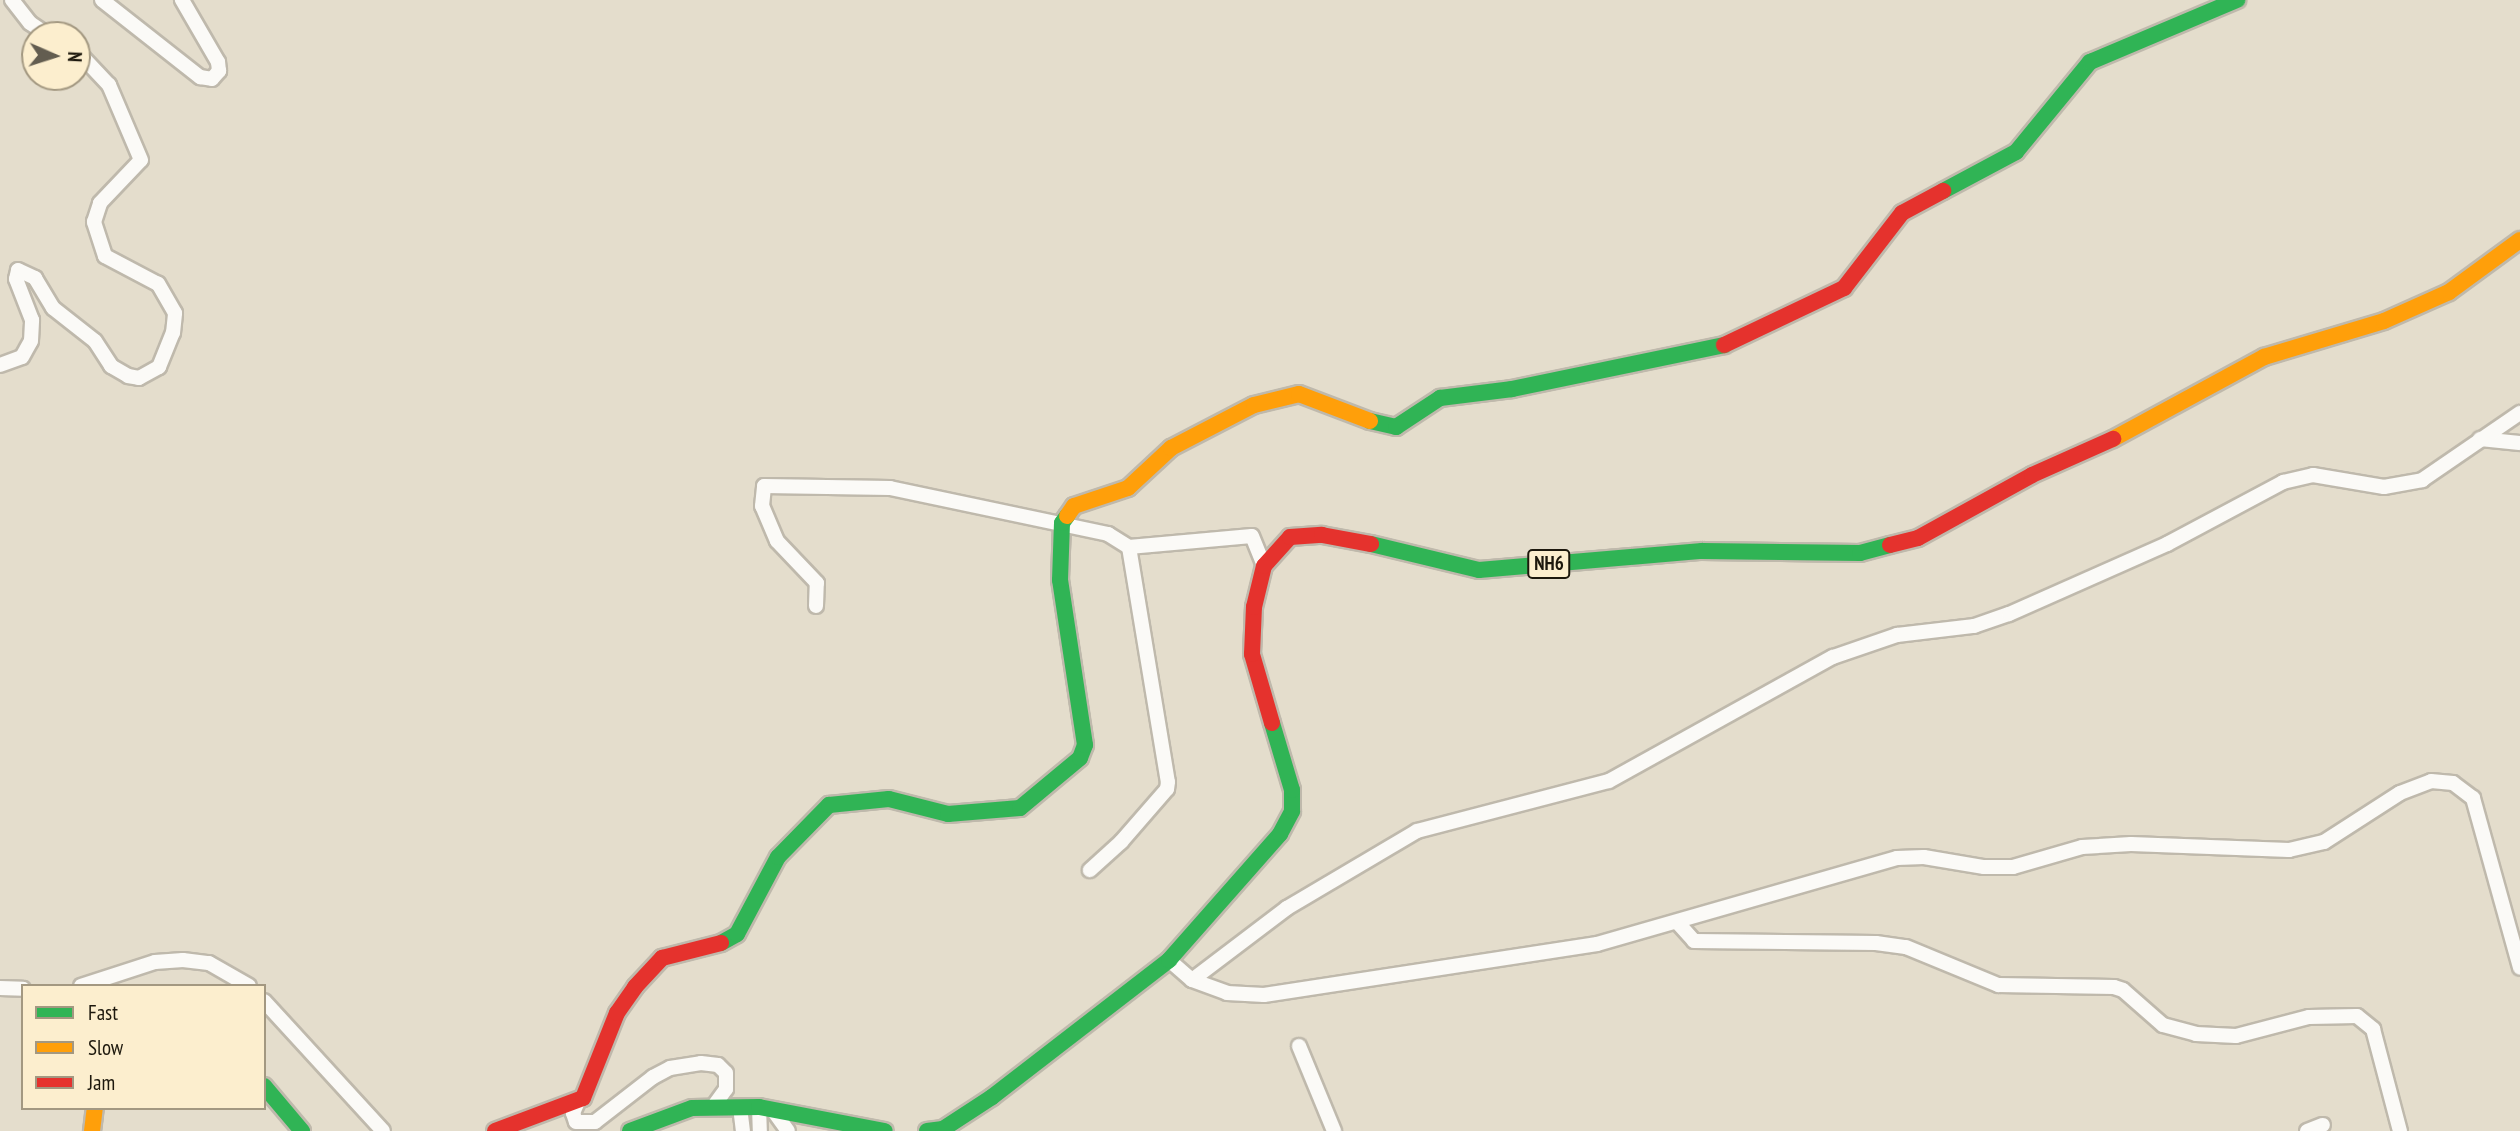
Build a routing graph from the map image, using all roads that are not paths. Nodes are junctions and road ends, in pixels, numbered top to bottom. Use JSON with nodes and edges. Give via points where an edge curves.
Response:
{"nodes":[{"id":1,"x":12,"y":0,"type":"edge"},
{"id":2,"x":102,"y":0,"type":"edge"},
{"id":3,"x":182,"y":0,"type":"edge"},
{"id":4,"x":2237,"y":0,"type":"edge"},
{"id":5,"x":28,"y":21,"type":"edge"},
{"id":6,"x":91,"y":66,"type":"edge"},
{"id":7,"x":2520,"y":240,"type":"edge"},
{"id":8,"x":0,"y":365,"type":"edge"},
{"id":9,"x":2520,"y":413,"type":"edge"},
{"id":10,"x":2480,"y":439,"type":"junction"},
{"id":11,"x":2520,"y":443,"type":"edge"},
{"id":12,"x":1062,"y":523,"type":"junction"},
{"id":13,"x":1129,"y":547,"type":"junction"},
{"id":14,"x":1264,"y":566,"type":"junction"},
{"id":15,"x":816,"y":606,"type":"dead end"},
{"id":16,"x":1090,"y":870,"type":"dead end"},
{"id":17,"x":1678,"y":923,"type":"junction"},
{"id":18,"x":1169,"y":960,"type":"junction"},
{"id":19,"x":2520,"y":968,"type":"edge"},
{"id":20,"x":1192,"y":980,"type":"junction"},
{"id":21,"x":87,"y":984,"type":"edge"},
{"id":22,"x":246,"y":984,"type":"edge"},
{"id":23,"x":0,"y":988,"type":"edge"},
{"id":24,"x":21,"y":989,"type":"edge"},
{"id":25,"x":266,"y":1003,"type":"edge"},
{"id":26,"x":1299,"y":1046,"type":"dead end"},
{"id":27,"x":266,"y":1088,"type":"edge"},
{"id":28,"x":577,"y":1104,"type":"junction"},
{"id":29,"x":713,"y":1107,"type":"junction"},
{"id":30,"x":740,"y":1107,"type":"junction"},
{"id":31,"x":765,"y":1107,"type":"junction"},
{"id":32,"x":95,"y":1110,"type":"edge"},
{"id":33,"x":2323,"y":1125,"type":"dead end"},
{"id":34,"x":92,"y":1131,"type":"edge"},
{"id":35,"x":302,"y":1131,"type":"edge"},
{"id":36,"x":383,"y":1131,"type":"edge"},
{"id":37,"x":495,"y":1131,"type":"edge"},
{"id":38,"x":630,"y":1131,"type":"edge"},
{"id":39,"x":743,"y":1131,"type":"edge"},
{"id":40,"x":760,"y":1131,"type":"edge"},
{"id":41,"x":788,"y":1131,"type":"edge"},
{"id":42,"x":886,"y":1131,"type":"edge"},
{"id":43,"x":927,"y":1131,"type":"edge"},
{"id":44,"x":1334,"y":1131,"type":"edge"},
{"id":45,"x":2307,"y":1131,"type":"edge"},
{"id":46,"x":2400,"y":1131,"type":"edge"}],
"edges":[{"from":1,"to":5,"type":"street"},
{"from":2,"to":3,"type":"street","via":[[189,69],[212,79],[219,71],[218,62]]},
{"from":4,"to":12,"type":"main road","via":[[2090,62],[2016,152],[1902,213],[1844,288],[1725,345],[1512,389],[1440,398],[1396,427],[1360,419],[1299,394],[1254,405],[1171,448],[1128,488],[1074,506]]},
{"from":6,"to":8,"type":"street","via":[[108,85],[141,160],[100,204],[94,222],[105,256],[158,284],[176,313],[173,333],[159,367],[139,377],[128,376],[111,366],[95,341],[53,308],[35,278],[18,270],[15,274],[32,320],[31,341],[22,357]]},
{"from":7,"to":14,"type":"main road","number":"NH6","via":[[2449,292],[2384,321],[2264,357],[2150,422],[2032,475],[1918,538],[1860,553],[1702,551],[1479,570],[1322,535],[1290,537]]},
{"from":9,"to":10,"type":"street"},
{"from":10,"to":11,"type":"street"},
{"from":10,"to":20,"type":"street","via":[[2422,480],[2405,485],[2384,487],[2313,475],[2283,482],[2192,532],[2009,614],[1975,626],[1897,635],[1833,657],[1609,781],[1432,825],[1287,908]]},
{"from":12,"to":13,"type":"street","via":[[1108,534]]},
{"from":12,"to":15,"type":"street","via":[[890,488],[764,486],[762,506],[778,541],[817,583]]},
{"from":12,"to":28,"type":"main road","via":[[1060,580],[1084,753],[1020,808],[948,814],[889,799],[828,805],[778,857],[737,934],[711,948],[688,949],[662,958],[635,987],[617,1013]]},
{"from":13,"to":14,"type":"street","via":[[1252,536]]},
{"from":13,"to":16,"type":"street","via":[[1168,782],[1167,789],[1121,842]]},
{"from":14,"to":18,"type":"main road","number":"NH6","via":[[1254,607],[1252,654],[1287,765],[1292,811],[1280,834]]},
{"from":17,"to":19,"type":"street","via":[[1896,858],[2013,867],[2082,847],[2131,844],[2289,850],[2324,842],[2400,793],[2431,781],[2453,783],[2473,798]]},
{"from":17,"to":20,"type":"street","via":[[1597,944],[1264,995],[1227,993]]},
{"from":17,"to":46,"type":"street","via":[[1686,936],[1701,942],[1876,943],[1906,947],[1997,985],[2114,987],[2163,1025],[2196,1034],[2236,1036],[2309,1017],[2357,1016],[2373,1029]]},
{"from":18,"to":20,"type":"street"},
{"from":18,"to":43,"type":"main road","number":"NH6","via":[[992,1097],[943,1129]]},
{"from":21,"to":22,"type":"street","via":[[155,962],[183,960],[209,963]]},
{"from":23,"to":24,"type":"street"},
{"from":25,"to":36,"type":"street"},
{"from":26,"to":44,"type":"street"},
{"from":27,"to":35,"type":"main road"},
{"from":28,"to":29,"type":"street","via":[[576,1122],[595,1122],[653,1077],[670,1068],[701,1063],[718,1065],[726,1073],[726,1089]]},
{"from":28,"to":37,"type":"main road"},
{"from":29,"to":30,"type":"main road"},
{"from":29,"to":38,"type":"main road","via":[[667,1114]]},
{"from":30,"to":31,"type":"main road"},
{"from":30,"to":39,"type":"street"},
{"from":31,"to":40,"type":"street"},
{"from":31,"to":41,"type":"street"},
{"from":31,"to":42,"type":"main road"},
{"from":32,"to":34,"type":"main road"},
{"from":33,"to":45,"type":"street"}]}
